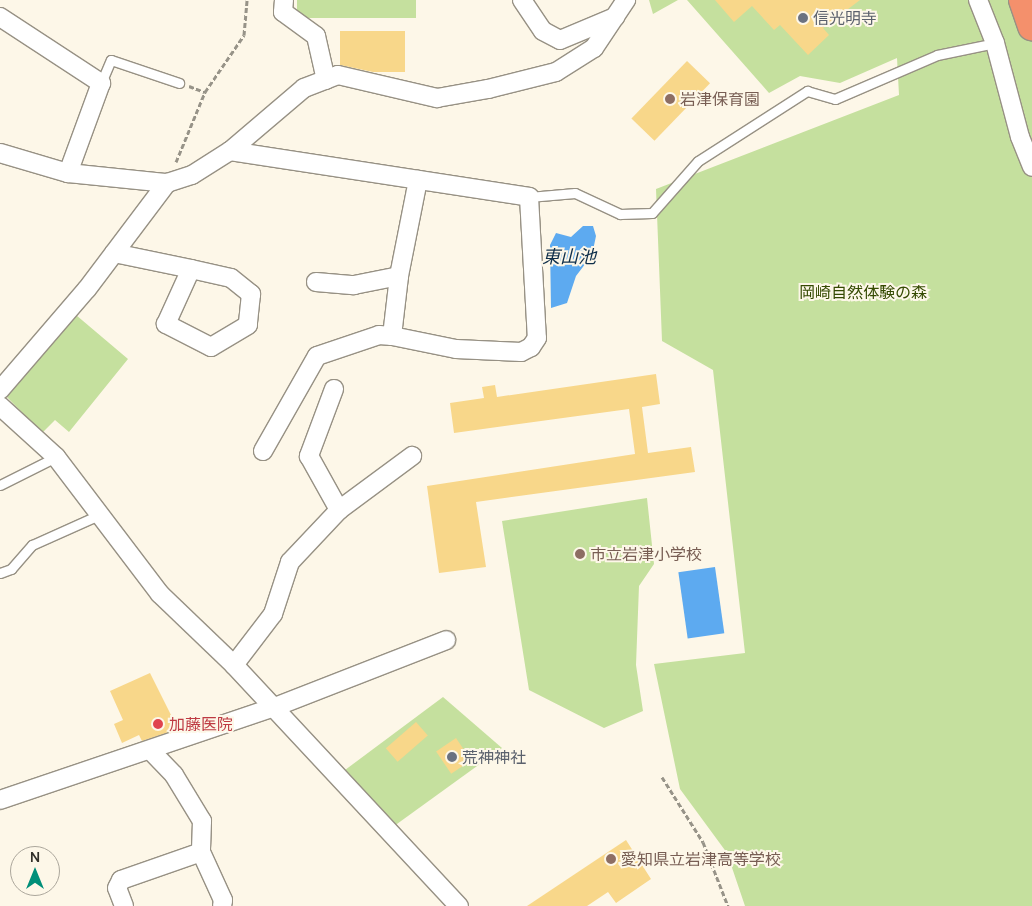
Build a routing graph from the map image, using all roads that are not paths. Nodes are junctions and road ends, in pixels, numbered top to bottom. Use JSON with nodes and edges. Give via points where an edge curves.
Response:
{"nodes":[{"id":1,"x":284,"y":0,"type":"edge"},
{"id":2,"x":522,"y":0,"type":"edge"},
{"id":3,"x":626,"y":0,"type":"edge"},
{"id":4,"x":978,"y":0,"type":"edge"},
{"id":5,"x":1023,"y":0,"type":"edge"},
{"id":6,"x":617,"y":16,"type":"junction"},
{"id":7,"x":0,"y":17,"type":"edge"},
{"id":8,"x":1032,"y":26,"type":"edge"},
{"id":9,"x":995,"y":43,"type":"junction"},
{"id":10,"x":326,"y":80,"type":"junction"},
{"id":11,"x":100,"y":83,"type":"junction"},
{"id":12,"x":179,"y":83,"type":"dead end"},
{"id":13,"x":230,"y":151,"type":"junction"},
{"id":14,"x":0,"y":153,"type":"edge"},
{"id":15,"x":1032,"y":167,"type":"edge"},
{"id":16,"x":68,"y":173,"type":"junction"},
{"id":17,"x":418,"y":180,"type":"junction"},
{"id":18,"x":167,"y":183,"type":"junction"},
{"id":19,"x":529,"y":197,"type":"junction"},
{"id":20,"x":114,"y":253,"type":"junction"},
{"id":21,"x":191,"y":269,"type":"junction"},
{"id":22,"x":399,"y":276,"type":"junction"},
{"id":23,"x":316,"y":282,"type":"dead end"},
{"id":24,"x":392,"y":336,"type":"junction"},
{"id":25,"x":334,"y":389,"type":"dead end"},
{"id":26,"x":0,"y":390,"type":"edge"},
{"id":27,"x":0,"y":406,"type":"edge"},
{"id":28,"x":263,"y":451,"type":"dead end"},
{"id":29,"x":412,"y":456,"type":"dead end"},
{"id":30,"x":56,"y":457,"type":"junction"},
{"id":31,"x":0,"y":485,"type":"edge"},
{"id":32,"x":339,"y":510,"type":"junction"},
{"id":33,"x":99,"y":515,"type":"junction"},
{"id":34,"x":0,"y":573,"type":"edge"},
{"id":35,"x":446,"y":640,"type":"dead end"},
{"id":36,"x":234,"y":665,"type":"junction"},
{"id":37,"x":272,"y":708,"type":"junction"},
{"id":38,"x":151,"y":751,"type":"junction"},
{"id":39,"x":0,"y":800,"type":"edge"},
{"id":40,"x":201,"y":852,"type":"junction"},
{"id":41,"x":124,"y":906,"type":"edge"},
{"id":42,"x":222,"y":906,"type":"edge"},
{"id":43,"x":459,"y":906,"type":"edge"}],
"edges":[{"from":1,"to":10,"type":"street","via":[[283,12],[316,36]]},
{"from":2,"to":6,"type":"street","via":[[543,32],[560,40]]},
{"from":3,"to":6,"type":"street"},
{"from":4,"to":9,"type":"street"},
{"from":5,"to":8,"type":"highway"},
{"from":6,"to":10,"type":"street","via":[[594,48],[556,72],[488,90],[437,98],[338,75]]},
{"from":7,"to":11,"type":"street"},
{"from":9,"to":15,"type":"street","via":[[1020,136]]},
{"from":9,"to":19,"type":"lane","via":[[937,54],[835,99],[808,91],[698,161],[652,213],[620,214],[575,193]]},
{"from":10,"to":13,"type":"street","via":[[304,88]]},
{"from":11,"to":12,"type":"lane","via":[[112,60]]},
{"from":11,"to":16,"type":"street"},
{"from":13,"to":17,"type":"street"},
{"from":13,"to":18,"type":"street","via":[[192,175]]},
{"from":14,"to":16,"type":"street"},
{"from":16,"to":18,"type":"street"},
{"from":17,"to":19,"type":"street"},
{"from":17,"to":22,"type":"street"},
{"from":18,"to":20,"type":"street"},
{"from":19,"to":24,"type":"street","via":[[536,338],[531,347],[521,352],[456,349]]},
{"from":20,"to":21,"type":"street"},
{"from":20,"to":26,"type":"street"},
{"from":21,"to":21,"type":"street","via":[[231,278],[251,294],[248,325],[211,347],[166,324]]},
{"from":22,"to":23,"type":"street","via":[[354,285]]},
{"from":22,"to":24,"type":"street"},
{"from":24,"to":28,"type":"street","via":[[379,335],[317,356]]},
{"from":25,"to":32,"type":"street","via":[[309,456]]},
{"from":27,"to":30,"type":"street"},
{"from":29,"to":32,"type":"street"},
{"from":30,"to":31,"type":"lane"},
{"from":30,"to":33,"type":"street"},
{"from":32,"to":36,"type":"street","via":[[290,562],[274,614]]},
{"from":33,"to":34,"type":"lane","via":[[32,545],[11,569]]},
{"from":33,"to":36,"type":"street","via":[[160,594]]},
{"from":35,"to":37,"type":"street"},
{"from":36,"to":37,"type":"street"},
{"from":37,"to":38,"type":"street"},
{"from":37,"to":43,"type":"street"},
{"from":38,"to":39,"type":"street"},
{"from":38,"to":40,"type":"street","via":[[174,774],[202,821]]},
{"from":40,"to":41,"type":"street","via":[[121,880],[117,888]]},
{"from":40,"to":42,"type":"street","via":[[223,900]]}]}
